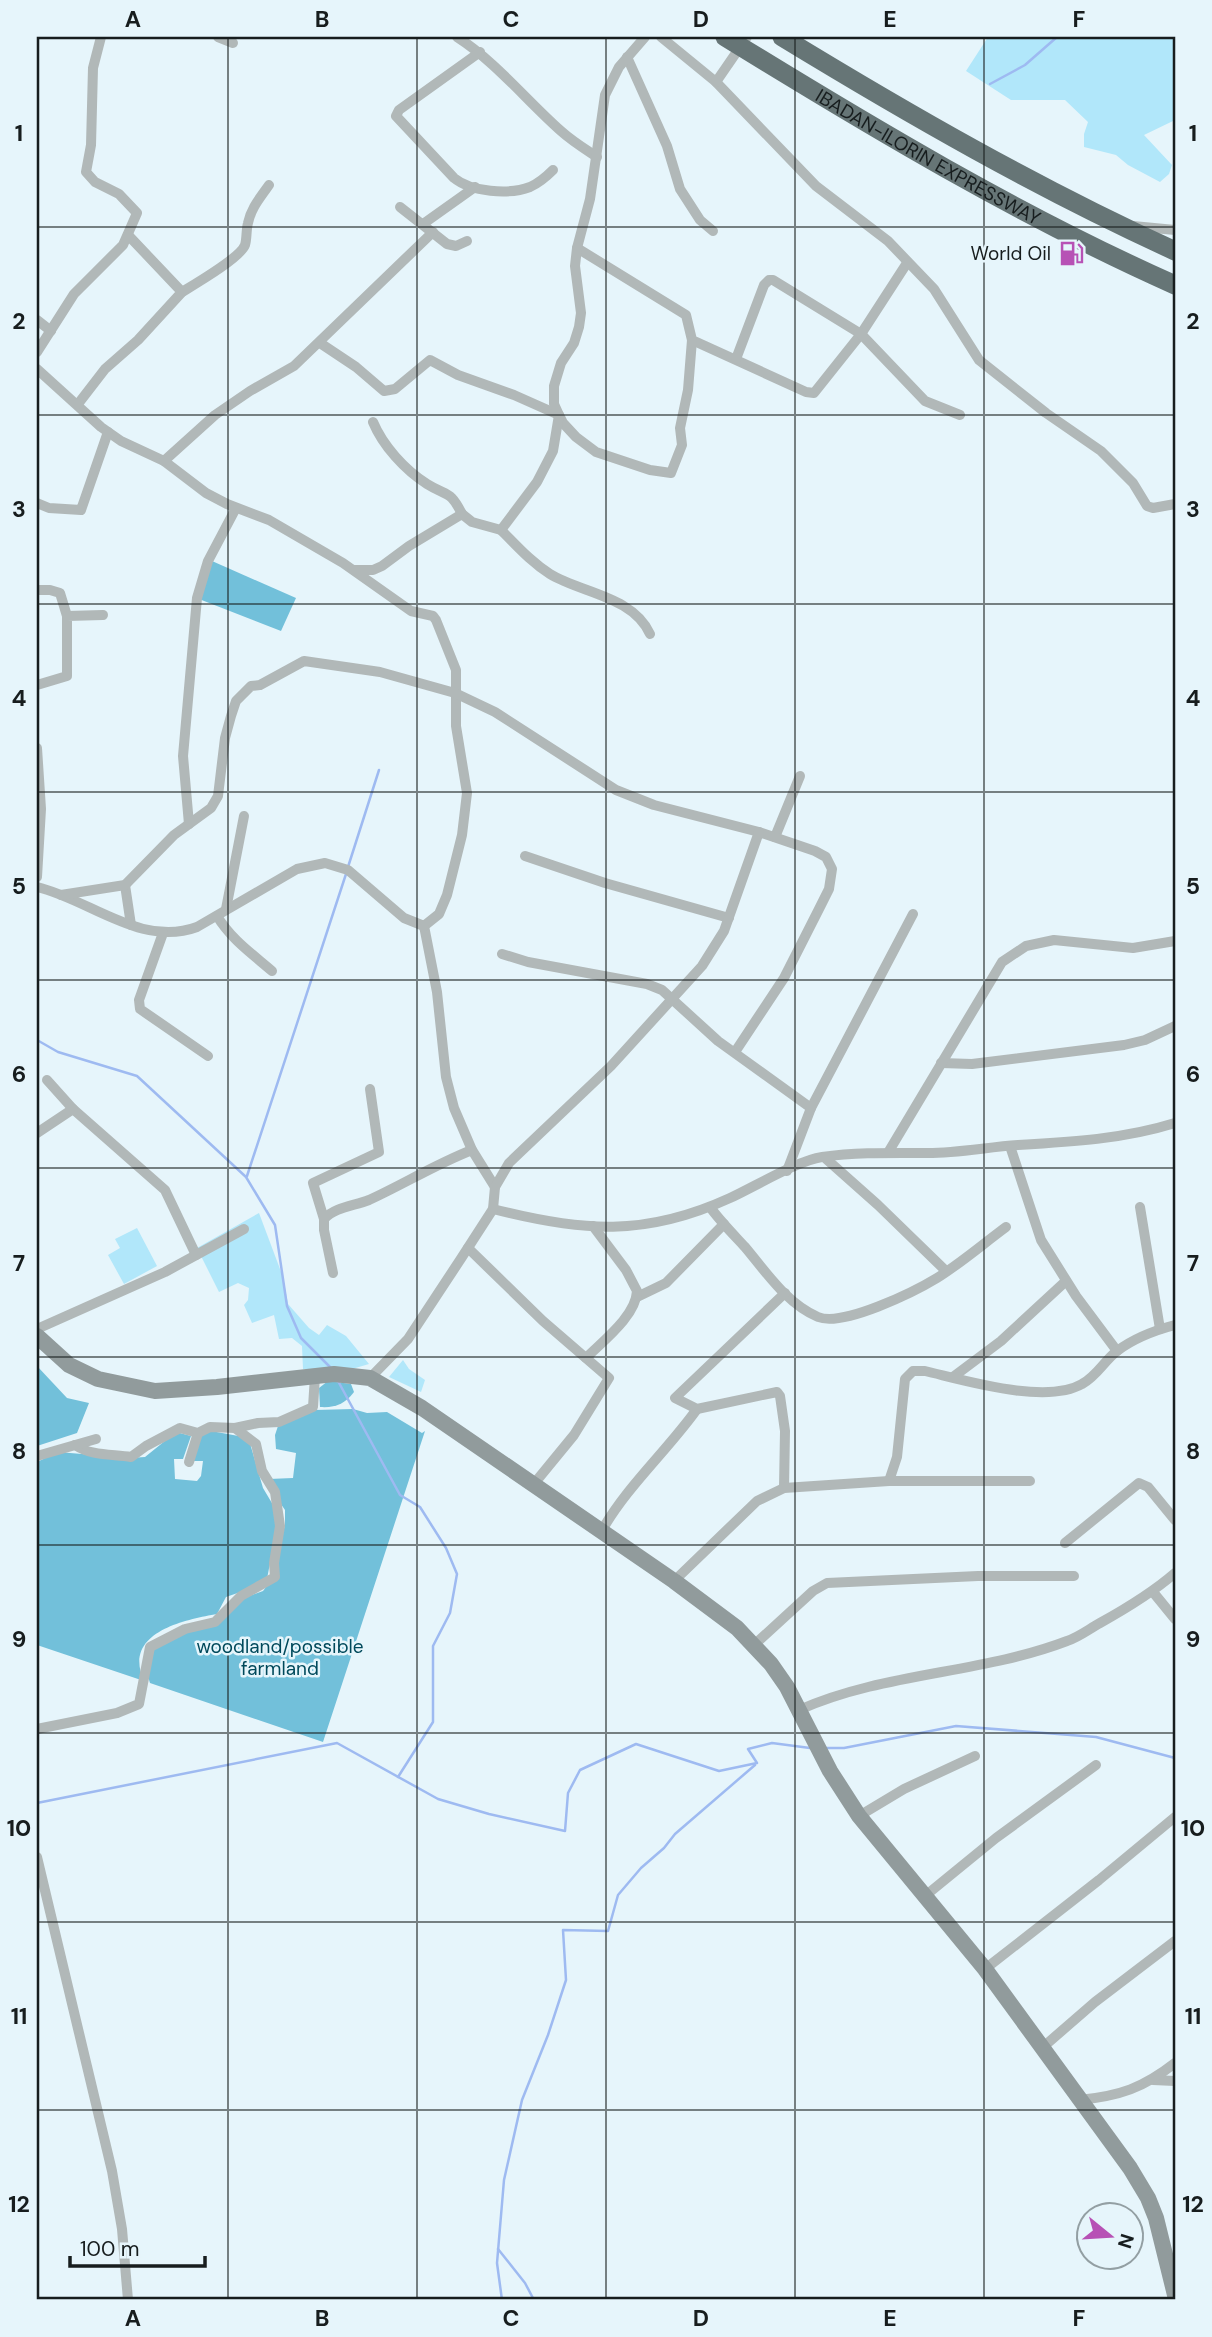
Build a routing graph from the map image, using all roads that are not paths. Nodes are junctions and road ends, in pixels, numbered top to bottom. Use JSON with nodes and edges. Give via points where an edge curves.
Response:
{"nodes":[{"id":1,"x":101,"y":37,"type":"edge"},
{"id":2,"x":218,"y":37,"type":"edge"},
{"id":3,"x":457,"y":37,"type":"edge"},
{"id":4,"x":645,"y":37,"type":"edge"},
{"id":5,"x":661,"y":37,"type":"edge"},
{"id":6,"x":782,"y":37,"type":"edge"},
{"id":7,"x":739,"y":42,"type":"edge"},
{"id":8,"x":233,"y":43,"type":"dead end"},
{"id":9,"x":480,"y":52,"type":"junction"},
{"id":10,"x":627,"y":57,"type":"junction"},
{"id":11,"x":716,"y":82,"type":"junction"},
{"id":12,"x":597,"y":157,"type":"junction"},
{"id":13,"x":553,"y":170,"type":"dead end"},
{"id":14,"x":270,"y":185,"type":"dead end"},
{"id":15,"x":475,"y":187,"type":"junction"},
{"id":16,"x":400,"y":207,"type":"dead end"},
{"id":17,"x":423,"y":224,"type":"junction"},
{"id":18,"x":1118,"y":224,"type":"junction"},
{"id":19,"x":1175,"y":230,"type":"edge"},
{"id":20,"x":713,"y":231,"type":"dead end"},
{"id":21,"x":433,"y":232,"type":"junction"},
{"id":22,"x":128,"y":235,"type":"junction"},
{"id":23,"x":467,"y":241,"type":"dead end"},
{"id":24,"x":577,"y":248,"type":"junction"},
{"id":25,"x":1175,"y":251,"type":"edge"},
{"id":26,"x":907,"y":263,"type":"junction"},
{"id":27,"x":1175,"y":285,"type":"edge"},
{"id":28,"x":182,"y":292,"type":"junction"},
{"id":29,"x":37,"y":320,"type":"edge"},
{"id":30,"x":51,"y":331,"type":"junction"},
{"id":31,"x":860,"y":334,"type":"junction"},
{"id":32,"x":692,"y":340,"type":"junction"},
{"id":33,"x":320,"y":343,"type":"junction"},
{"id":34,"x":37,"y":352,"type":"edge"},
{"id":35,"x":736,"y":359,"type":"junction"},
{"id":36,"x":37,"y":369,"type":"edge"},
{"id":37,"x":78,"y":404,"type":"junction"},
{"id":38,"x":559,"y":415,"type":"junction"},
{"id":39,"x":960,"y":415,"type":"dead end"},
{"id":40,"x":373,"y":422,"type":"dead end"},
{"id":41,"x":108,"y":432,"type":"junction"},
{"id":42,"x":164,"y":461,"type":"junction"},
{"id":43,"x":37,"y":503,"type":"edge"},
{"id":44,"x":1175,"y":504,"type":"edge"},
{"id":45,"x":236,"y":508,"type":"junction"},
{"id":46,"x":462,"y":514,"type":"junction"},
{"id":47,"x":502,"y":530,"type":"junction"},
{"id":48,"x":382,"y":566,"type":"junction"},
{"id":49,"x":354,"y":570,"type":"junction"},
{"id":50,"x":380,"y":589,"type":"junction"},
{"id":51,"x":37,"y":590,"type":"edge"},
{"id":52,"x":103,"y":615,"type":"dead end"},
{"id":53,"x":67,"y":616,"type":"junction"},
{"id":54,"x":650,"y":634,"type":"dead end"},
{"id":55,"x":37,"y":685,"type":"edge"},
{"id":56,"x":455,"y":694,"type":"junction"},
{"id":57,"x":37,"y":748,"type":"edge"},
{"id":58,"x":800,"y":776,"type":"dead end"},
{"id":59,"x":244,"y":816,"type":"dead end"},
{"id":60,"x":189,"y":824,"type":"junction"},
{"id":61,"x":759,"y":832,"type":"junction"},
{"id":62,"x":775,"y":837,"type":"junction"},
{"id":63,"x":525,"y":856,"type":"dead end"},
{"id":64,"x":37,"y":877,"type":"edge"},
{"id":65,"x":125,"y":885,"type":"junction"},
{"id":66,"x":37,"y":887,"type":"edge"},
{"id":67,"x":61,"y":895,"type":"junction"},
{"id":68,"x":221,"y":912,"type":"junction"},
{"id":69,"x":913,"y":914,"type":"dead end"},
{"id":70,"x":729,"y":918,"type":"junction"},
{"id":71,"x":131,"y":925,"type":"junction"},
{"id":72,"x":424,"y":926,"type":"junction"},
{"id":73,"x":163,"y":933,"type":"junction"},
{"id":74,"x":1175,"y":942,"type":"edge"},
{"id":75,"x":502,"y":954,"type":"dead end"},
{"id":76,"x":272,"y":971,"type":"dead end"},
{"id":77,"x":673,"y":998,"type":"junction"},
{"id":78,"x":1175,"y":1026,"type":"edge"},
{"id":79,"x":735,"y":1052,"type":"junction"},
{"id":80,"x":208,"y":1056,"type":"dead end"},
{"id":81,"x":941,"y":1063,"type":"junction"},
{"id":82,"x":47,"y":1080,"type":"dead end"},
{"id":83,"x":370,"y":1089,"type":"dead end"},
{"id":84,"x":72,"y":1108,"type":"junction"},
{"id":85,"x":811,"y":1108,"type":"junction"},
{"id":86,"x":1175,"y":1123,"type":"edge"},
{"id":87,"x":37,"y":1133,"type":"edge"},
{"id":88,"x":1010,"y":1146,"type":"junction"},
{"id":89,"x":472,"y":1150,"type":"junction"},
{"id":90,"x":890,"y":1151,"type":"junction"},
{"id":91,"x":824,"y":1157,"type":"junction"},
{"id":92,"x":787,"y":1171,"type":"junction"},
{"id":93,"x":495,"y":1187,"type":"junction"},
{"id":94,"x":710,"y":1207,"type":"junction"},
{"id":95,"x":1140,"y":1207,"type":"dead end"},
{"id":96,"x":493,"y":1209,"type":"junction"},
{"id":97,"x":324,"y":1219,"type":"junction"},
{"id":98,"x":724,"y":1223,"type":"junction"},
{"id":99,"x":593,"y":1226,"type":"junction"},
{"id":100,"x":1006,"y":1227,"type":"dead end"},
{"id":101,"x":244,"y":1229,"type":"dead end"},
{"id":102,"x":468,"y":1248,"type":"junction"},
{"id":103,"x":196,"y":1255,"type":"junction"},
{"id":104,"x":946,"y":1271,"type":"junction"},
{"id":105,"x":334,"y":1273,"type":"dead end"},
{"id":106,"x":1066,"y":1281,"type":"junction"},
{"id":107,"x":785,"y":1293,"type":"junction"},
{"id":108,"x":637,"y":1297,"type":"junction"},
{"id":109,"x":1175,"y":1325,"type":"edge"},
{"id":110,"x":37,"y":1329,"type":"edge"},
{"id":111,"x":1160,"y":1329,"type":"junction"},
{"id":112,"x":37,"y":1336,"type":"edge"},
{"id":113,"x":1117,"y":1351,"type":"junction"},
{"id":114,"x":586,"y":1358,"type":"junction"},
{"id":115,"x":315,"y":1376,"type":"junction"},
{"id":116,"x":953,"y":1377,"type":"junction"},
{"id":117,"x":370,"y":1378,"type":"junction"},
{"id":118,"x":697,"y":1409,"type":"junction"},
{"id":119,"x":235,"y":1428,"type":"junction"},
{"id":120,"x":198,"y":1433,"type":"junction"},
{"id":121,"x":96,"y":1439,"type":"dead end"},
{"id":122,"x":75,"y":1445,"type":"junction"},
{"id":123,"x":37,"y":1456,"type":"edge"},
{"id":124,"x":189,"y":1462,"type":"dead end"},
{"id":125,"x":889,"y":1481,"type":"junction"},
{"id":126,"x":1030,"y":1481,"type":"dead end"},
{"id":127,"x":533,"y":1485,"type":"junction"},
{"id":128,"x":784,"y":1488,"type":"junction"},
{"id":129,"x":1175,"y":1520,"type":"edge"},
{"id":130,"x":601,"y":1532,"type":"junction"},
{"id":131,"x":1065,"y":1543,"type":"dead end"},
{"id":132,"x":1175,"y":1573,"type":"edge"},
{"id":133,"x":1074,"y":1576,"type":"dead end"},
{"id":134,"x":674,"y":1581,"type":"junction"},
{"id":135,"x":1153,"y":1592,"type":"junction"},
{"id":136,"x":1175,"y":1619,"type":"edge"},
{"id":137,"x":754,"y":1645,"type":"junction"},
{"id":138,"x":799,"y":1710,"type":"junction"},
{"id":139,"x":37,"y":1729,"type":"edge"},
{"id":140,"x":975,"y":1756,"type":"dead end"},
{"id":141,"x":1096,"y":1765,"type":"dead end"},
{"id":142,"x":859,"y":1816,"type":"junction"},
{"id":143,"x":1175,"y":1817,"type":"edge"},
{"id":144,"x":37,"y":1857,"type":"edge"},
{"id":145,"x":925,"y":1896,"type":"junction"},
{"id":146,"x":1175,"y":1941,"type":"edge"},
{"id":147,"x":985,"y":1969,"type":"junction"},
{"id":148,"x":1042,"y":2048,"type":"junction"},
{"id":149,"x":1175,"y":2063,"type":"edge"},
{"id":150,"x":1153,"y":2080,"type":"junction"},
{"id":151,"x":1175,"y":2081,"type":"edge"},
{"id":152,"x":1079,"y":2100,"type":"junction"},
{"id":153,"x":1175,"y":2295,"type":"edge"},
{"id":154,"x":128,"y":2300,"type":"edge"}],
"edges":[{"from":1,"to":22,"type":"street","via":[[93,68],[86,172],[119,194],[137,213]]},
{"from":2,"to":8,"type":"street"},
{"from":3,"to":9,"type":"street"},
{"from":4,"to":10,"type":"street"},
{"from":5,"to":11,"type":"street"},
{"from":6,"to":18,"type":"highway","name":"IBADAN-ILORIN EXPRESSWAY","via":[[970,148]]},
{"from":7,"to":11,"type":"street"},
{"from":7,"to":27,"type":"highway","name":"IBADAN-ILORIN EXPRESSWAY","via":[[833,104],[971,183]]},
{"from":9,"to":12,"type":"street","via":[[562,132]]},
{"from":9,"to":15,"type":"street","via":[[398,110],[396,116],[454,178]]},
{"from":10,"to":12,"type":"street","via":[[604,94]]},
{"from":10,"to":20,"type":"street","via":[[667,146],[680,189]]},
{"from":11,"to":26,"type":"street","via":[[816,187],[888,241]]},
{"from":12,"to":24,"type":"street"},
{"from":13,"to":15,"type":"street","via":[[530,187],[514,191]]},
{"from":14,"to":28,"type":"street","via":[[253,206],[242,251]]},
{"from":15,"to":17,"type":"street"},
{"from":16,"to":17,"type":"street"},
{"from":17,"to":21,"type":"street"},
{"from":18,"to":19,"type":"street"},
{"from":18,"to":25,"type":"highway","name":"IBADAN-ILORIN EXPRESSWAY"},
{"from":21,"to":23,"type":"street","via":[[452,247]]},
{"from":21,"to":33,"type":"street"},
{"from":22,"to":28,"type":"street"},
{"from":22,"to":30,"type":"street","via":[[74,294]]},
{"from":24,"to":32,"type":"street","via":[[686,315]]},
{"from":24,"to":38,"type":"street","via":[[581,313],[574,343],[554,386]]},
{"from":26,"to":31,"type":"street"},
{"from":26,"to":44,"type":"street","via":[[934,289],[979,360],[1101,451],[1133,483],[1147,506]]},
{"from":28,"to":37,"type":"street","via":[[105,369]]},
{"from":29,"to":30,"type":"street"},
{"from":30,"to":34,"type":"street"},
{"from":31,"to":35,"type":"street","via":[[814,393]]},
{"from":31,"to":35,"type":"street","via":[[769,280]]},
{"from":31,"to":39,"type":"street","via":[[925,401]]},
{"from":32,"to":35,"type":"street"},
{"from":32,"to":38,"type":"street","via":[[680,428],[682,445],[671,472],[596,452],[576,437]]},
{"from":33,"to":38,"type":"street","via":[[384,391],[395,389],[430,360]]},
{"from":33,"to":42,"type":"street","via":[[294,366],[215,415]]},
{"from":36,"to":37,"type":"street"},
{"from":37,"to":41,"type":"street"},
{"from":38,"to":47,"type":"street","via":[[547,466]]},
{"from":40,"to":46,"type":"street","via":[[387,447],[426,483],[453,496]]},
{"from":41,"to":42,"type":"street"},
{"from":41,"to":43,"type":"street","via":[[81,510]]},
{"from":42,"to":45,"type":"street","via":[[206,493]]},
{"from":45,"to":49,"type":"street","via":[[269,520]]},
{"from":45,"to":60,"type":"street","via":[[208,561],[197,598],[183,756]]},
{"from":46,"to":47,"type":"street","via":[[472,522]]},
{"from":46,"to":48,"type":"street"},
{"from":47,"to":54,"type":"street","via":[[551,575],[612,600],[642,620]]},
{"from":48,"to":49,"type":"street"},
{"from":48,"to":50,"type":"street","via":[[377,571]]},
{"from":49,"to":50,"type":"street"},
{"from":50,"to":56,"type":"street","via":[[411,611],[433,615],[454,660]]},
{"from":51,"to":53,"type":"street","via":[[60,593]]},
{"from":52,"to":53,"type":"street"},
{"from":53,"to":55,"type":"street","via":[[67,676]]},
{"from":56,"to":60,"type":"street","via":[[380,672],[300,662],[251,686],[236,701],[225,738],[218,796],[211,808]]},
{"from":56,"to":61,"type":"street","via":[[495,712],[616,790],[654,805]]},
{"from":56,"to":72,"type":"street","via":[[458,752],[467,793],[462,835],[447,895],[439,914]]},
{"from":57,"to":64,"type":"street","via":[[41,809]]},
{"from":58,"to":62,"type":"street"},
{"from":59,"to":68,"type":"street"},
{"from":60,"to":65,"type":"street"},
{"from":61,"to":62,"type":"street"},
{"from":61,"to":70,"type":"street"},
{"from":62,"to":79,"type":"street","via":[[826,857],[832,869],[829,889],[784,978]]},
{"from":63,"to":70,"type":"street"},
{"from":65,"to":67,"type":"street"},
{"from":65,"to":71,"type":"street"},
{"from":66,"to":67,"type":"street"},
{"from":67,"to":71,"type":"street"},
{"from":68,"to":72,"type":"street","via":[[296,869],[325,863],[348,870],[404,918]]},
{"from":68,"to":73,"type":"street","via":[[182,933]]},
{"from":68,"to":76,"type":"street","via":[[226,932]]},
{"from":69,"to":85,"type":"street"},
{"from":70,"to":77,"type":"street","via":[[702,966]]},
{"from":71,"to":73,"type":"street"},
{"from":72,"to":89,"type":"street","via":[[446,1077]]},
{"from":73,"to":80,"type":"street","via":[[139,1000],[140,1009]]},
{"from":74,"to":81,"type":"street","via":[[1133,948],[1054,940],[1026,946],[1002,962]]},
{"from":75,"to":77,"type":"street","via":[[647,984]]},
{"from":77,"to":79,"type":"street"},
{"from":77,"to":93,"type":"street","via":[[611,1066],[522,1149]]},
{"from":78,"to":81,"type":"street","via":[[1124,1045],[972,1064]]},
{"from":79,"to":85,"type":"street"},
{"from":81,"to":90,"type":"street"},
{"from":82,"to":84,"type":"street"},
{"from":83,"to":97,"type":"street","via":[[379,1152],[313,1183]]},
{"from":84,"to":87,"type":"street"},
{"from":84,"to":103,"type":"street","via":[[165,1191]]},
{"from":85,"to":92,"type":"street"},
{"from":86,"to":88,"type":"street","via":[[1142,1133]]},
{"from":88,"to":90,"type":"street","via":[[930,1153]]},
{"from":88,"to":106,"type":"street","via":[[1041,1240]]},
{"from":89,"to":93,"type":"street"},
{"from":89,"to":97,"type":"street"},
{"from":90,"to":91,"type":"street"},
{"from":91,"to":92,"type":"street"},
{"from":91,"to":104,"type":"street"},
{"from":92,"to":94,"type":"street"},
{"from":93,"to":96,"type":"street"},
{"from":94,"to":98,"type":"street"},
{"from":94,"to":99,"type":"street","via":[[658,1223]]},
{"from":95,"to":111,"type":"street"},
{"from":96,"to":99,"type":"street","via":[[543,1222]]},
{"from":96,"to":102,"type":"street"},
{"from":97,"to":105,"type":"street"},
{"from":98,"to":107,"type":"street"},
{"from":98,"to":108,"type":"street","via":[[666,1283]]},
{"from":99,"to":108,"type":"street","via":[[626,1270]]},
{"from":100,"to":104,"type":"street"},
{"from":101,"to":103,"type":"street"},
{"from":102,"to":114,"type":"street"},
{"from":102,"to":117,"type":"street","via":[[408,1339]]},
{"from":103,"to":110,"type":"street"},
{"from":104,"to":107,"type":"street","via":[[895,1299],[832,1319],[800,1307]]},
{"from":106,"to":113,"type":"street"},
{"from":106,"to":116,"type":"street","via":[[1001,1341]]},
{"from":107,"to":118,"type":"street","via":[[675,1398]]},
{"from":108,"to":114,"type":"street","via":[[618,1328]]},
{"from":109,"to":111,"type":"street"},
{"from":111,"to":113,"type":"street"},
{"from":112,"to":115,"type":"main road","via":[[69,1365],[133,1388],[204,1388]]},
{"from":113,"to":116,"type":"street","via":[[1080,1386],[1055,1392],[1025,1392]]},
{"from":114,"to":127,"type":"street","via":[[608,1382],[574,1435]]},
{"from":115,"to":117,"type":"main road"},
{"from":115,"to":119,"type":"street","via":[[313,1408],[279,1422]]},
{"from":116,"to":125,"type":"street","via":[[913,1371],[905,1379],[897,1457]]},
{"from":117,"to":127,"type":"main road"},
{"from":118,"to":128,"type":"street","via":[[777,1392],[785,1431]]},
{"from":118,"to":130,"type":"street","via":[[621,1500]]},
{"from":119,"to":120,"type":"street","via":[[210,1427]]},
{"from":119,"to":139,"type":"street","via":[[256,1444],[262,1471],[275,1492],[280,1526],[275,1577],[241,1596],[215,1622],[186,1629],[150,1647],[139,1704],[117,1713]]},
{"from":120,"to":122,"type":"street","via":[[180,1428],[131,1457],[86,1452]]},
{"from":120,"to":124,"type":"street"},
{"from":121,"to":122,"type":"street"},
{"from":122,"to":123,"type":"street"},
{"from":125,"to":126,"type":"street"},
{"from":125,"to":128,"type":"street"},
{"from":127,"to":130,"type":"main road"},
{"from":128,"to":134,"type":"street","via":[[757,1501]]},
{"from":129,"to":131,"type":"street","via":[[1139,1483]]},
{"from":130,"to":134,"type":"main road"},
{"from":132,"to":135,"type":"street"},
{"from":133,"to":137,"type":"street","via":[[827,1583]]},
{"from":134,"to":137,"type":"main road"},
{"from":135,"to":136,"type":"street"},
{"from":135,"to":138,"type":"street","via":[[1070,1640],[988,1663],[858,1689]]},
{"from":137,"to":138,"type":"main road","via":[[788,1687]]},
{"from":138,"to":142,"type":"main road"},
{"from":140,"to":142,"type":"street"},
{"from":141,"to":145,"type":"street"},
{"from":142,"to":145,"type":"main road"},
{"from":143,"to":147,"type":"street"},
{"from":144,"to":154,"type":"street","via":[[113,2171]]},
{"from":145,"to":147,"type":"main road"},
{"from":146,"to":148,"type":"street"},
{"from":147,"to":148,"type":"main road"},
{"from":148,"to":152,"type":"main road"},
{"from":149,"to":150,"type":"street"},
{"from":150,"to":151,"type":"street"},
{"from":150,"to":152,"type":"street","via":[[1112,2096]]},
{"from":152,"to":153,"type":"main road","via":[[1148,2198]]}]}
